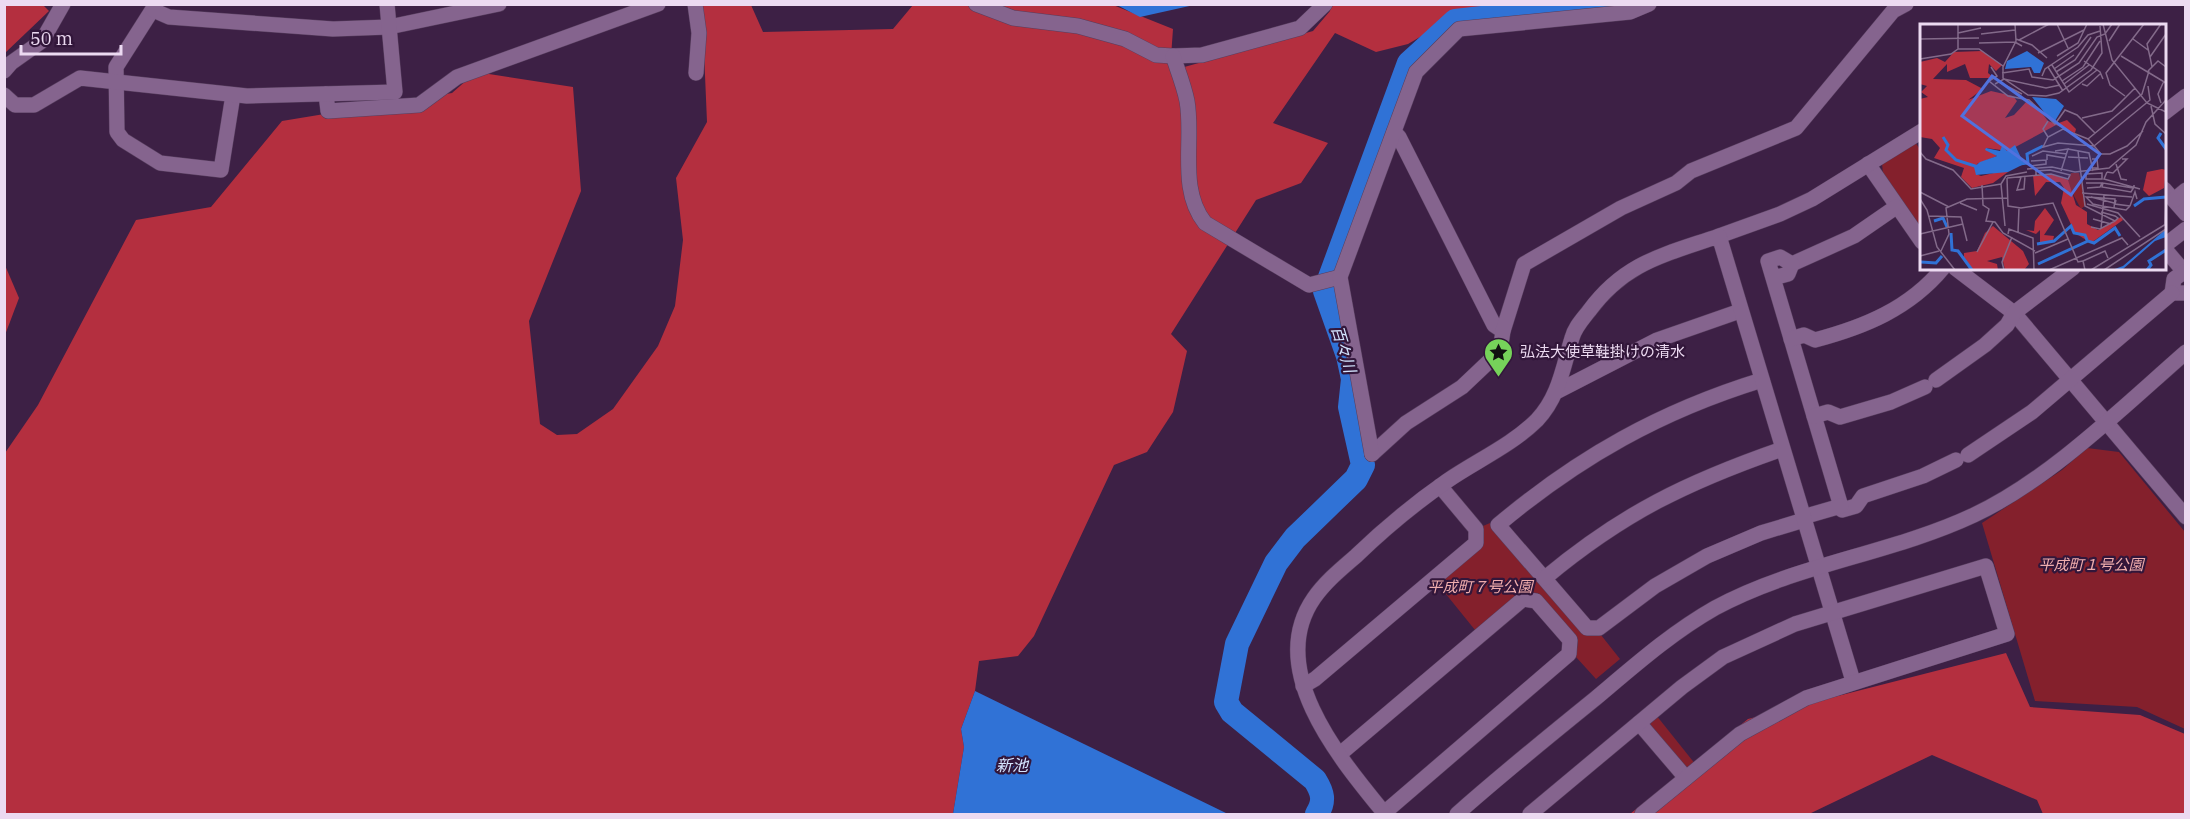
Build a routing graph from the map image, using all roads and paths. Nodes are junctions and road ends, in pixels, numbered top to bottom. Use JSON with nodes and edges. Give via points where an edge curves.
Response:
{"nodes":[{"id":1,"x":63,"y":4,"type":"edge"},
{"id":2,"x":387,"y":4,"type":"edge"},
{"id":3,"x":499,"y":4,"type":"edge"},
{"id":4,"x":658,"y":4,"type":"edge"},
{"id":5,"x":695,"y":4,"type":"edge"},
{"id":6,"x":976,"y":4,"type":"edge"},
{"id":7,"x":1325,"y":4,"type":"edge"},
{"id":8,"x":1649,"y":4,"type":"edge"},
{"id":9,"x":1906,"y":4,"type":"edge"},
{"id":10,"x":154,"y":7,"type":"edge"},
{"id":11,"x":388,"y":27,"type":"junction"},
{"id":12,"x":1173,"y":56,"type":"junction"},
{"id":13,"x":4,"y":71,"type":"edge"},
{"id":14,"x":696,"y":73,"type":"dead end"},
{"id":15,"x":116,"y":82,"type":"junction"},
{"id":16,"x":326,"y":94,"type":"junction"},
{"id":17,"x":4,"y":95,"type":"edge"},
{"id":18,"x":233,"y":95,"type":"junction"},
{"id":19,"x":2186,"y":96,"type":"edge"},
{"id":20,"x":2166,"y":111,"type":"edge"},
{"id":21,"x":1394,"y":132,"type":"junction"},
{"id":22,"x":1920,"y":132,"type":"edge"},
{"id":23,"x":1868,"y":164,"type":"junction"},
{"id":24,"x":2175,"y":193,"type":"edge"},
{"id":25,"x":1896,"y":207,"type":"junction"},
{"id":26,"x":2186,"y":214,"type":"edge"},
{"id":27,"x":2186,"y":229,"type":"edge"},
{"id":28,"x":1719,"y":236,"type":"junction"},
{"id":29,"x":1920,"y":239,"type":"edge"},
{"id":30,"x":2166,"y":245,"type":"edge"},
{"id":31,"x":2166,"y":249,"type":"edge"},
{"id":32,"x":1941,"y":270,"type":"edge"},
{"id":33,"x":1958,"y":270,"type":"edge"},
{"id":34,"x":2070,"y":270,"type":"edge"},
{"id":35,"x":2185,"y":273,"type":"edge"},
{"id":36,"x":1340,"y":276,"type":"junction"},
{"id":37,"x":2179,"y":293,"type":"edge"},
{"id":38,"x":1740,"y":311,"type":"junction"},
{"id":39,"x":2014,"y":313,"type":"junction"},
{"id":40,"x":1503,"y":331,"type":"junction"},
{"id":41,"x":1791,"y":339,"type":"junction"},
{"id":42,"x":1815,"y":340,"type":"junction"},
{"id":43,"x":2186,"y":352,"type":"edge"},
{"id":44,"x":1796,"y":355,"type":"junction"},
{"id":45,"x":2070,"y":379,"type":"junction"},
{"id":46,"x":1762,"y":380,"type":"junction"},
{"id":47,"x":1557,"y":391,"type":"junction"},
{"id":48,"x":1815,"y":416,"type":"junction"},
{"id":49,"x":1840,"y":417,"type":"junction"},
{"id":50,"x":2105,"y":422,"type":"junction"},
{"id":51,"x":1819,"y":432,"type":"junction"},
{"id":52,"x":1782,"y":449,"type":"junction"},
{"id":53,"x":1440,"y":486,"type":"junction"},
{"id":54,"x":1839,"y":499,"type":"junction"},
{"id":55,"x":2184,"y":511,"type":"edge"},
{"id":56,"x":1803,"y":518,"type":"junction"},
{"id":57,"x":1817,"y":567,"type":"junction"},
{"id":58,"x":1545,"y":578,"type":"junction"},
{"id":59,"x":1831,"y":612,"type":"junction"},
{"id":60,"x":1853,"y":681,"type":"junction"},
{"id":61,"x":1303,"y":686,"type":"junction"},
{"id":62,"x":1639,"y":723,"type":"junction"},
{"id":63,"x":1340,"y":754,"type":"junction"},
{"id":64,"x":1686,"y":778,"type":"junction"},
{"id":65,"x":1385,"y":814,"type":"edge"},
{"id":66,"x":1457,"y":814,"type":"edge"},
{"id":67,"x":1530,"y":814,"type":"edge"},
{"id":68,"x":1642,"y":814,"type":"edge"}],
"edges":[{"from":1,"to":13,"type":"street","via":[[42,41]]},
{"from":2,"to":11,"type":"street"},
{"from":3,"to":11,"type":"street"},
{"from":4,"to":16,"type":"street","via":[[457,77],[419,105],[328,111]]},
{"from":5,"to":14,"type":"street","via":[[699,33]]},
{"from":6,"to":12,"type":"street","via":[[1013,18],[1086,28],[1125,39],[1156,56]]},
{"from":7,"to":12,"type":"street","via":[[1300,28],[1202,55]]},
{"from":8,"to":21,"type":"street","via":[[1630,12],[1459,29],[1416,72]]},
{"from":9,"to":40,"type":"street","via":[[1893,11],[1796,128],[1691,171],[1676,183],[1621,208],[1524,264]]},
{"from":10,"to":11,"type":"street","via":[[170,17],[333,29]]},
{"from":10,"to":15,"type":"street","via":[[116,67]]},
{"from":11,"to":16,"type":"street","via":[[395,92]]},
{"from":12,"to":36,"type":"street","via":[[1187,102],[1186,155],[1196,212],[1205,223],[1309,285]]},
{"from":15,"to":17,"type":"street","via":[[80,78],[27,107],[15,105]]},
{"from":15,"to":18,"type":"street"},
{"from":15,"to":18,"type":"street","via":[[115,125],[123,140],[160,163],[221,170]]},
{"from":16,"to":18,"type":"street"},
{"from":19,"to":20,"type":"street"},
{"from":21,"to":36,"type":"street"},
{"from":21,"to":40,"type":"street","via":[[1494,325]]},
{"from":22,"to":23,"type":"street"},
{"from":23,"to":25,"type":"street"},
{"from":23,"to":28,"type":"street","via":[[1780,214]]},
{"from":24,"to":26,"type":"street"},
{"from":25,"to":29,"type":"street"},
{"from":25,"to":41,"type":"street","via":[[1854,236],[1792,264],[1780,257],[1768,261]]},
{"from":27,"to":30,"type":"street"},
{"from":28,"to":38,"type":"street"},
{"from":28,"to":47,"type":"street","via":[[1640,264],[1606,288],[1574,330]]},
{"from":31,"to":35,"type":"street"},
{"from":32,"to":42,"type":"street","via":[[1894,311],[1871,323]]},
{"from":33,"to":39,"type":"street"},
{"from":34,"to":39,"type":"street"},
{"from":35,"to":37,"type":"street","via":[[2174,279]]},
{"from":36,"to":40,"type":"street","via":[[1372,454],[1406,423],[1462,387],[1500,351]]},
{"from":37,"to":45,"type":"street"},
{"from":38,"to":46,"type":"street"},
{"from":38,"to":47,"type":"street","via":[[1637,350]]},
{"from":39,"to":45,"type":"street"},
{"from":39,"to":49,"type":"street","via":[[1985,345],[1930,383],[1891,402]]},
{"from":41,"to":42,"type":"street","via":[[1804,335]]},
{"from":41,"to":44,"type":"street"},
{"from":42,"to":44,"type":"street","via":[[1809,351]]},
{"from":43,"to":50,"type":"street"},
{"from":44,"to":48,"type":"street"},
{"from":45,"to":50,"type":"street"},
{"from":45,"to":54,"type":"street","via":[[2012,427],[1962,458],[1863,496],[1856,506],[1842,510]]},
{"from":46,"to":52,"type":"street"},
{"from":46,"to":58,"type":"street","via":[[1692,404],[1626,434],[1536,493],[1498,525]]},
{"from":47,"to":53,"type":"street","via":[[1543,414],[1528,428]]},
{"from":48,"to":49,"type":"street","via":[[1828,412]]},
{"from":48,"to":51,"type":"street"},
{"from":49,"to":51,"type":"street","via":[[1834,428]]},
{"from":50,"to":55,"type":"street"},
{"from":50,"to":57,"type":"street","via":[[2032,480],[1976,514],[1908,543]]},
{"from":51,"to":54,"type":"street"},
{"from":52,"to":56,"type":"street"},
{"from":52,"to":58,"type":"street","via":[[1669,494],[1592,541]]},
{"from":53,"to":61,"type":"street","via":[[1400,515],[1313,599],[1298,643]]},
{"from":53,"to":61,"type":"street","via":[[1476,529],[1476,543]]},
{"from":54,"to":56,"type":"street"},
{"from":56,"to":57,"type":"street"},
{"from":56,"to":58,"type":"street","via":[[1686,567],[1599,628],[1587,628]]},
{"from":57,"to":59,"type":"street"},
{"from":57,"to":66,"type":"street","via":[[1743,595],[1683,628],[1547,735]]},
{"from":59,"to":60,"type":"street"},
{"from":59,"to":60,"type":"street","via":[[1986,566],[2007,634]]},
{"from":59,"to":62,"type":"street","via":[[1787,627],[1723,657]]},
{"from":60,"to":64,"type":"street","via":[[1806,698],[1757,723]]},
{"from":61,"to":63,"type":"street","via":[[1308,702]]},
{"from":62,"to":64,"type":"street"},
{"from":62,"to":67,"type":"street"},
{"from":63,"to":65,"type":"street"},
{"from":63,"to":65,"type":"street","via":[[1523,599],[1536,601],[1570,640],[1569,654]]},
{"from":64,"to":68,"type":"street"}]}
